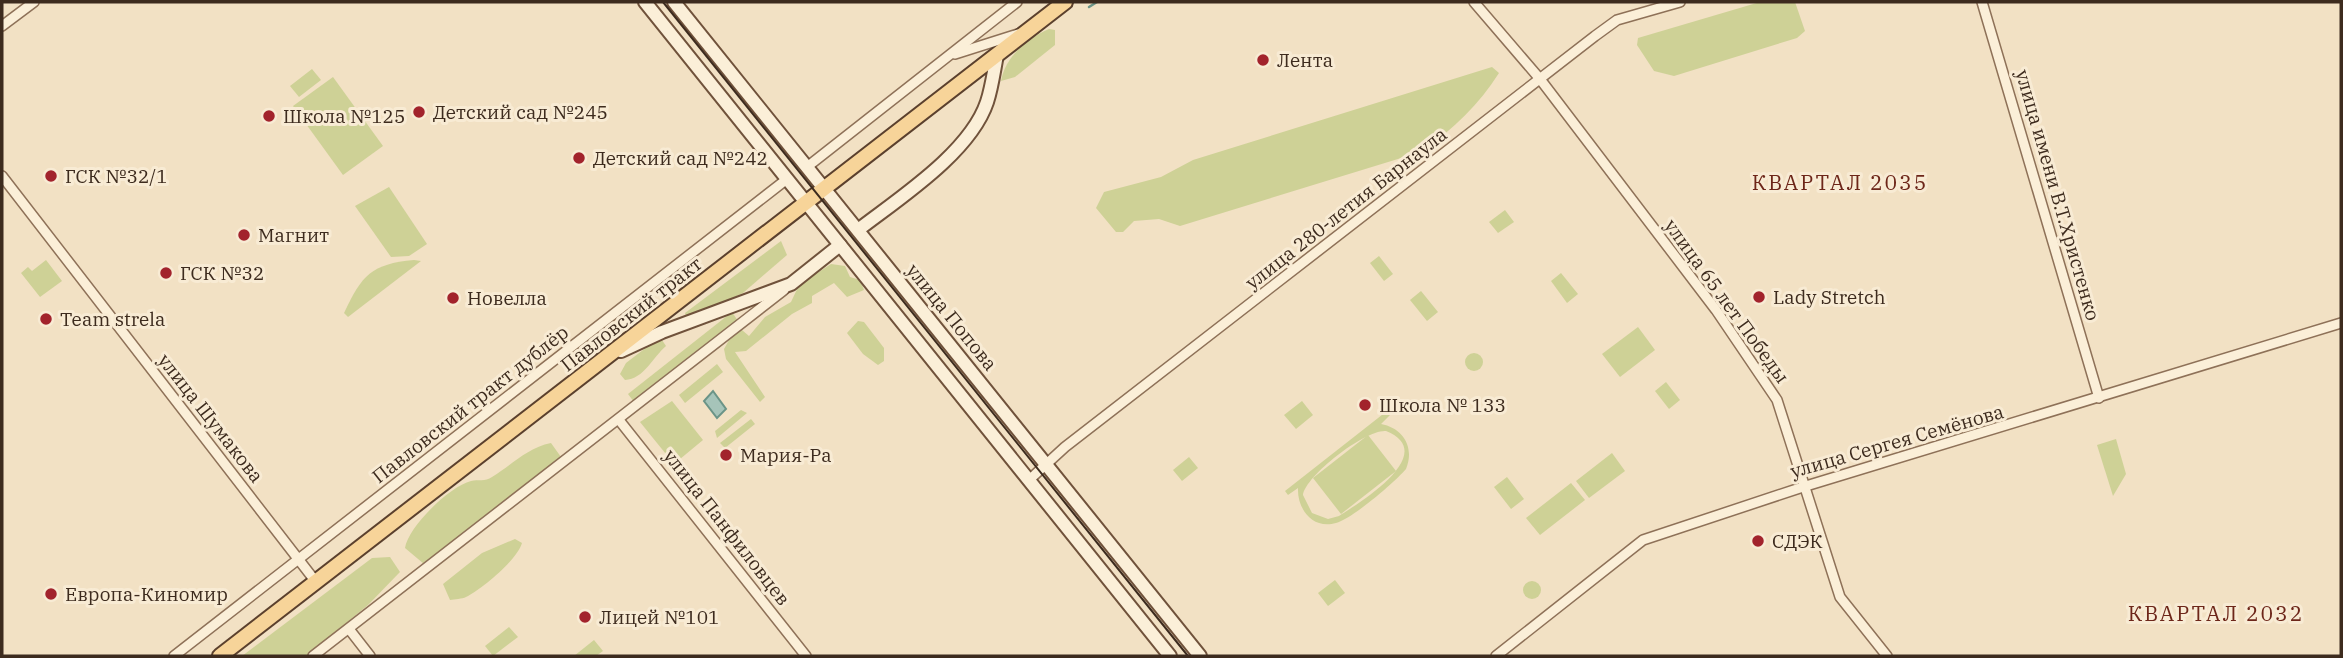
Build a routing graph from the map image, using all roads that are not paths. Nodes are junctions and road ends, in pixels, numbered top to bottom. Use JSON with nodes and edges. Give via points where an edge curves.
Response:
{"nodes":[{"id":1,"x":34,"y":2,"type":"edge"},
{"id":2,"x":645,"y":2,"type":"edge"},
{"id":3,"x":674,"y":2,"type":"edge"},
{"id":4,"x":1017,"y":2,"type":"edge"},
{"id":5,"x":1064,"y":2,"type":"edge"},
{"id":6,"x":1474,"y":2,"type":"edge"},
{"id":7,"x":1680,"y":2,"type":"edge"},
{"id":8,"x":1982,"y":2,"type":"edge"},
{"id":9,"x":2,"y":26,"type":"edge"},
{"id":10,"x":1028,"y":31,"type":"junction"},
{"id":11,"x":997,"y":55,"type":"junction"},
{"id":12,"x":947,"y":56,"type":"junction"},
{"id":13,"x":1540,"y":79,"type":"junction"},
{"id":14,"x":807,"y":167,"type":"junction"},
{"id":15,"x":2,"y":176,"type":"edge"},
{"id":16,"x":787,"y":179,"type":"junction"},
{"id":17,"x":824,"y":188,"type":"junction"},
{"id":18,"x":806,"y":203,"type":"junction"},
{"id":19,"x":858,"y":230,"type":"junction"},
{"id":20,"x":840,"y":245,"type":"junction"},
{"id":21,"x":791,"y":284,"type":"junction"},
{"id":22,"x":2341,"y":323,"type":"edge"},
{"id":23,"x":599,"y":363,"type":"junction"},
{"id":24,"x":976,"y":378,"type":"junction"},
{"id":25,"x":959,"y":392,"type":"junction"},
{"id":26,"x":2099,"y":398,"type":"junction"},
{"id":27,"x":619,"y":420,"type":"junction"},
{"id":28,"x":1045,"y":463,"type":"junction"},
{"id":29,"x":1029,"y":480,"type":"junction"},
{"id":30,"x":1806,"y":486,"type":"junction"},
{"id":31,"x":298,"y":559,"type":"junction"},
{"id":32,"x":316,"y":582,"type":"junction"},
{"id":33,"x":349,"y":629,"type":"junction"},
{"id":34,"x":803,"y":655,"type":"edge"},
{"id":35,"x":174,"y":656,"type":"edge"},
{"id":36,"x":220,"y":656,"type":"edge"},
{"id":37,"x":313,"y":656,"type":"edge"},
{"id":38,"x":370,"y":656,"type":"edge"},
{"id":39,"x":1170,"y":656,"type":"edge"},
{"id":40,"x":1200,"y":656,"type":"edge"},
{"id":41,"x":1496,"y":656,"type":"edge"},
{"id":42,"x":1887,"y":656,"type":"edge"}],
"edges":[{"from":1,"to":9,"type":"street"},
{"from":2,"to":16,"type":"main road"},
{"from":3,"to":14,"type":"main road","name":"улица Попова"},
{"from":4,"to":12,"type":"street"},
{"from":5,"to":10,"type":"main road","name":"Павловский тракт"},
{"from":6,"to":13,"type":"street","name":"улица 65 лет Победы"},
{"from":7,"to":13,"type":"street","name":"улица 280-летия Барнаула","via":[[1617,20]]},
{"from":8,"to":26,"type":"street","name":"улица имени В.Т.Христенко"},
{"from":10,"to":11,"type":"main road","name":"Павловский тракт"},
{"from":10,"to":12,"type":"street"},
{"from":11,"to":17,"type":"main road","name":"Павловский тракт"},
{"from":11,"to":19,"type":"main road","via":[[978,121],[927,176]]},
{"from":12,"to":14,"type":"street"},
{"from":13,"to":28,"type":"street","name":"улица 280-летия Барнаула"},
{"from":13,"to":30,"type":"street","name":"улица 65 лет Победы","via":[[1716,310],[1777,400]]},
{"from":14,"to":17,"type":"main road","name":"улица Попова"},
{"from":15,"to":31,"type":"street","name":"улица Шумакова"},
{"from":16,"to":18,"type":"main road"},
{"from":16,"to":31,"type":"street","name":"Павловский тракт дублёр"},
{"from":17,"to":18,"type":"main road","name":"Павловский тракт"},
{"from":17,"to":19,"type":"main road","name":"улица Попова"},
{"from":18,"to":20,"type":"main road"},
{"from":18,"to":23,"type":"main road","name":"Павловский тракт"},
{"from":19,"to":24,"type":"main road","name":"улица Попова"},
{"from":20,"to":21,"type":"main road"},
{"from":20,"to":25,"type":"main road"},
{"from":21,"to":23,"type":"main road","via":[[662,331]]},
{"from":21,"to":27,"type":"street"},
{"from":22,"to":26,"type":"street","name":"улица Сергея Семёнова"},
{"from":23,"to":32,"type":"main road","name":"Павловский тракт"},
{"from":24,"to":25,"type":"main road"},
{"from":24,"to":28,"type":"main road","name":"улица Попова"},
{"from":25,"to":29,"type":"main road"},
{"from":26,"to":30,"type":"street","name":"улица Сергея Семёнова"},
{"from":27,"to":33,"type":"street"},
{"from":27,"to":34,"type":"street","name":"улица Панфиловцев"},
{"from":28,"to":29,"type":"street","name":"улица 280-летия Барнаула"},
{"from":28,"to":40,"type":"main road","name":"улица Попова"},
{"from":29,"to":39,"type":"main road"},
{"from":30,"to":41,"type":"street","name":"улица Сергея Семёнова","via":[[1643,540]]},
{"from":30,"to":42,"type":"street","name":"улица 65 лет Победы","via":[[1840,597]]},
{"from":31,"to":32,"type":"street","name":"улица Шумакова"},
{"from":31,"to":35,"type":"street","name":"Павловский тракт дублёр"},
{"from":32,"to":36,"type":"main road","name":"Павловский тракт"},
{"from":33,"to":37,"type":"street"},
{"from":33,"to":38,"type":"street"}]}
